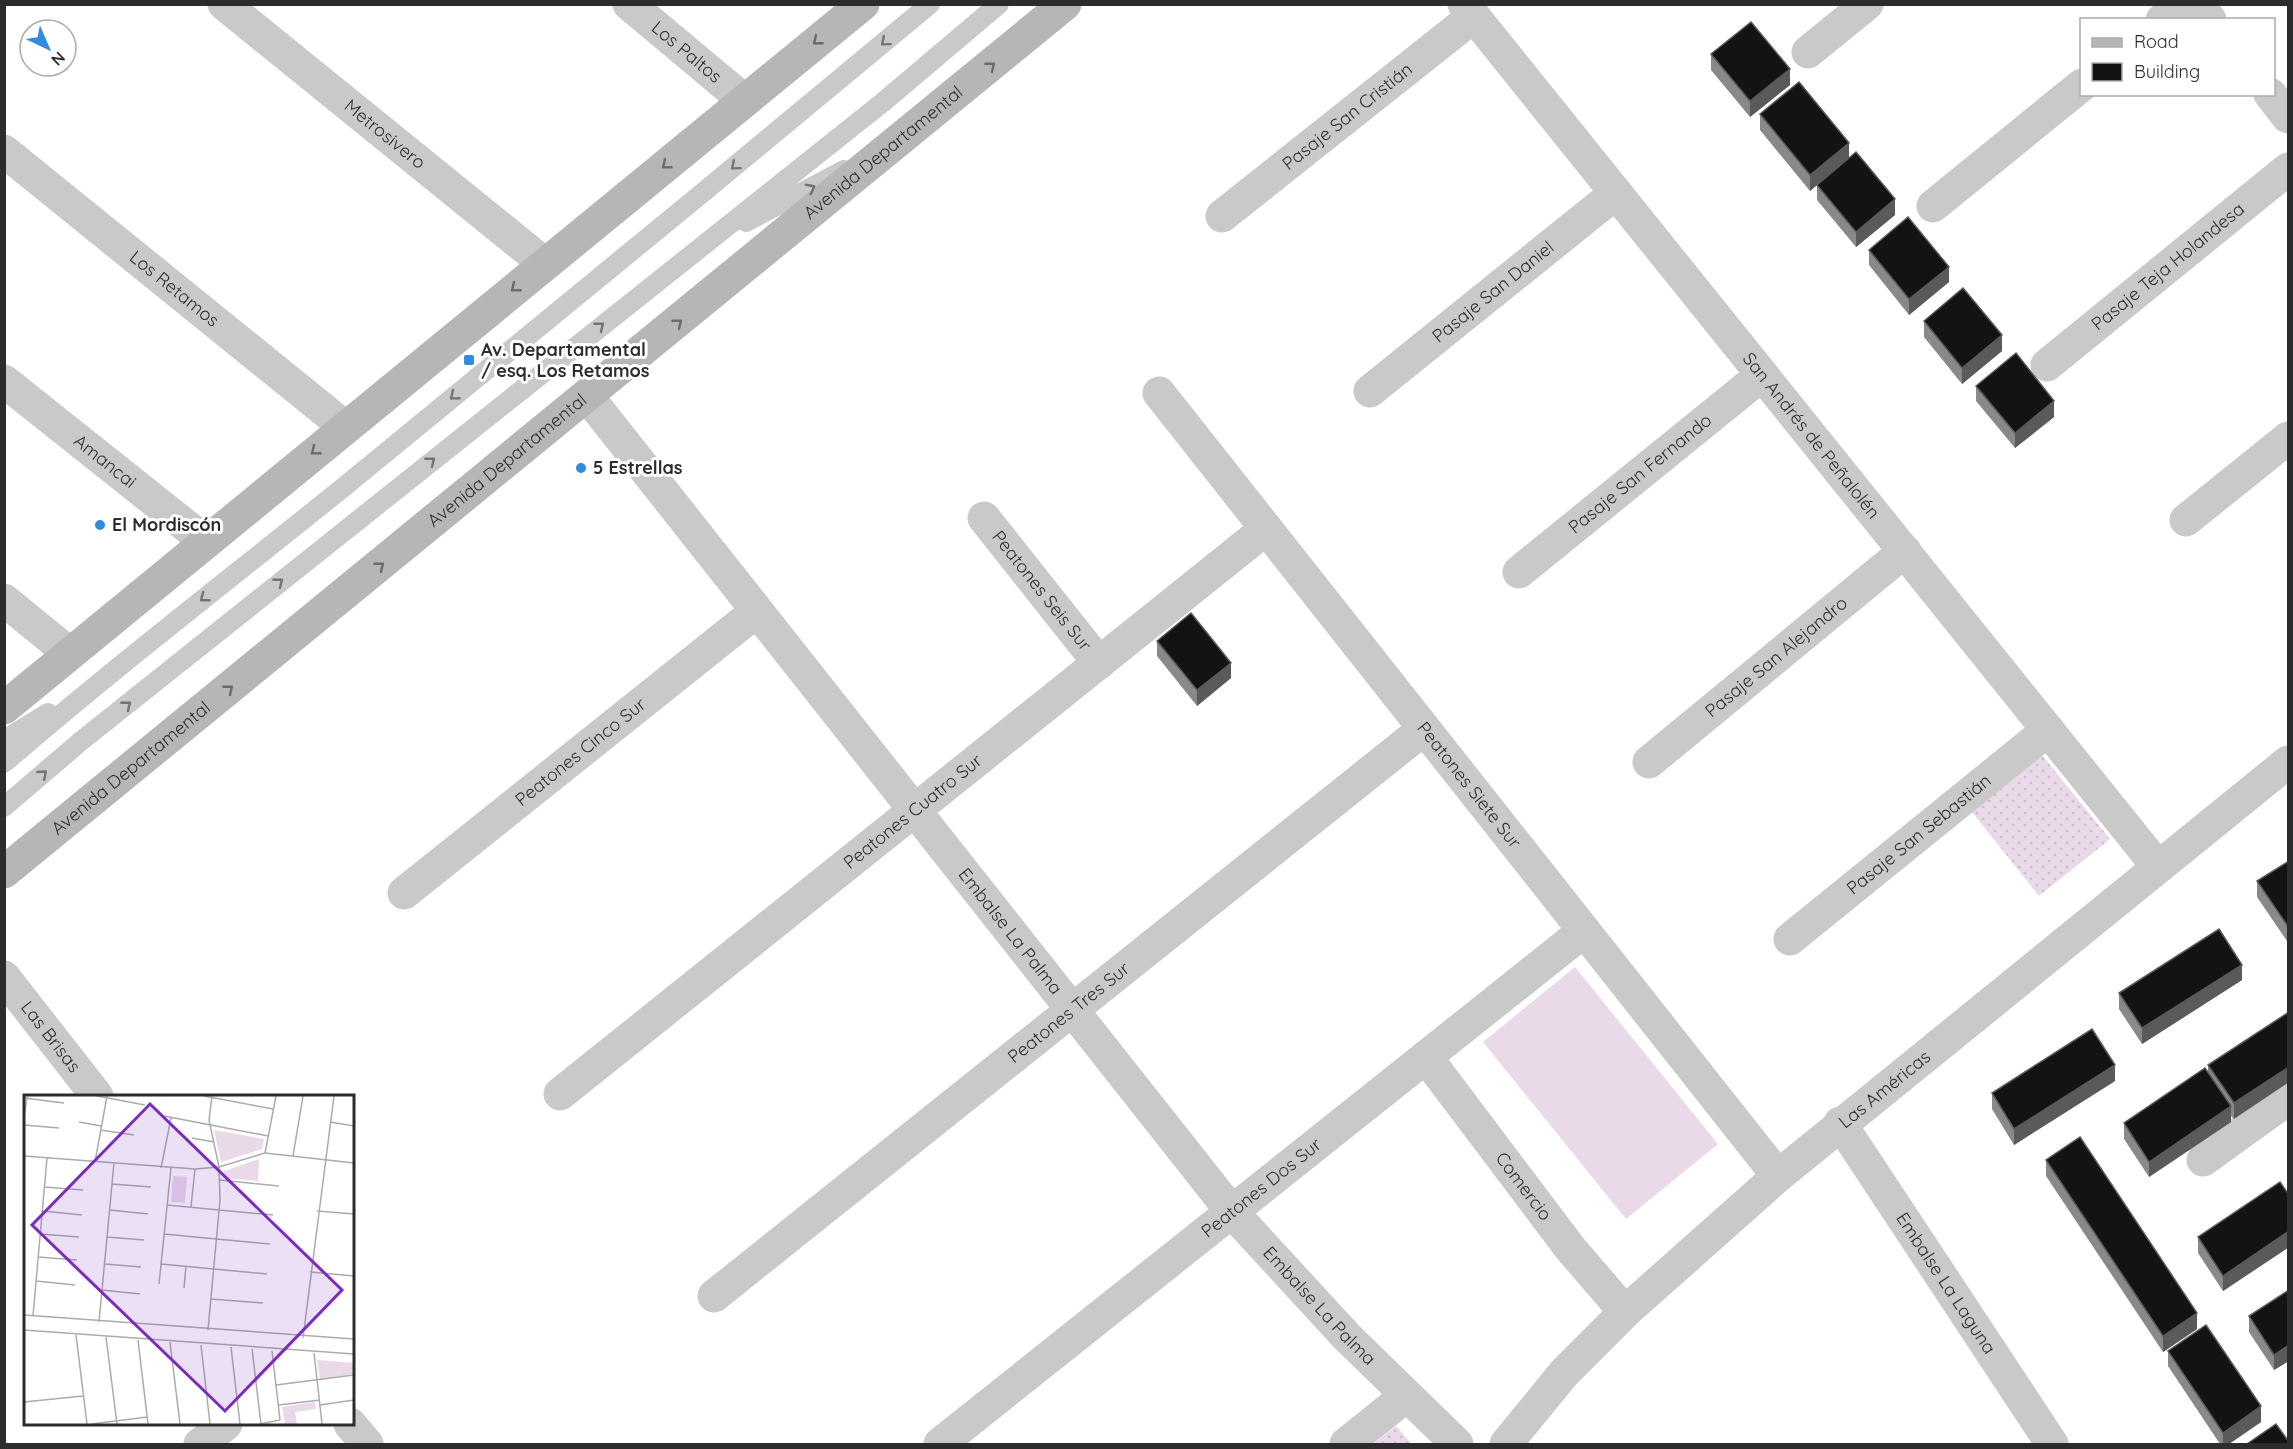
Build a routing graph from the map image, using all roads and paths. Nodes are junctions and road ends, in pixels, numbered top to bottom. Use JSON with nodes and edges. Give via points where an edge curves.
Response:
{"nodes":[{"id":1,"x":224,"y":4,"type":"edge"},
{"id":2,"x":629,"y":4,"type":"edge"},
{"id":3,"x":862,"y":4,"type":"edge"},
{"id":4,"x":930,"y":4,"type":"edge"},
{"id":5,"x":999,"y":4,"type":"edge"},
{"id":6,"x":1065,"y":4,"type":"edge"},
{"id":7,"x":1867,"y":4,"type":"edge"},
{"id":8,"x":2180,"y":4,"type":"edge"},
{"id":9,"x":2198,"y":4,"type":"edge"},
{"id":10,"x":1469,"y":10,"type":"edge"},
{"id":11,"x":2164,"y":18,"type":"edge"},
{"id":12,"x":2208,"y":18,"type":"edge"},
{"id":13,"x":1808,"y":52,"type":"dead end"},
{"id":14,"x":2080,"y":87,"type":"edge"},
{"id":15,"x":2272,"y":96,"type":"edge"},
{"id":16,"x":745,"y":101,"type":"junction"},
{"id":17,"x":2289,"y":117,"type":"edge"},
{"id":18,"x":898,"y":142,"type":"junction"},
{"id":19,"x":4,"y":151,"type":"edge"},
{"id":20,"x":2289,"y":169,"type":"edge"},
{"id":21,"x":1616,"y":193,"type":"junction"},
{"id":22,"x":1933,"y":206,"type":"dead end"},
{"id":23,"x":1222,"y":216,"type":"dead end"},
{"id":24,"x":703,"y":244,"type":"junction"},
{"id":25,"x":544,"y":264,"type":"junction"},
{"id":26,"x":2047,"y":365,"type":"dead end"},
{"id":27,"x":1762,"y":375,"type":"junction"},
{"id":28,"x":4,"y":381,"type":"edge"},
{"id":29,"x":1370,"y":391,"type":"dead end"},
{"id":30,"x":1159,"y":393,"type":"dead end"},
{"id":31,"x":588,"y":397,"type":"junction"},
{"id":32,"x":345,"y":428,"type":"junction"},
{"id":33,"x":2289,"y":438,"type":"edge"},
{"id":34,"x":984,"y":518,"type":"dead end"},
{"id":35,"x":2186,"y":520,"type":"dead end"},
{"id":36,"x":1266,"y":529,"type":"junction"},
{"id":37,"x":205,"y":542,"type":"junction"},
{"id":38,"x":1905,"y":551,"type":"junction"},
{"id":39,"x":1519,"y":572,"type":"dead end"},
{"id":40,"x":4,"y":600,"type":"edge"},
{"id":41,"x":757,"y":611,"type":"junction"},
{"id":42,"x":69,"y":653,"type":"junction"},
{"id":43,"x":1100,"y":663,"type":"junction"},
{"id":44,"x":103,"y":678,"type":"junction"},
{"id":45,"x":4,"y":708,"type":"edge"},
{"id":46,"x":1424,"y":729,"type":"junction"},
{"id":47,"x":2048,"y":730,"type":"junction"},
{"id":48,"x":4,"y":740,"type":"edge"},
{"id":49,"x":1649,"y":762,"type":"dead end"},
{"id":50,"x":4,"y":763,"type":"edge"},
{"id":51,"x":2288,"y":764,"type":"edge"},
{"id":52,"x":4,"y":807,"type":"edge"},
{"id":53,"x":915,"y":810,"type":"junction"},
{"id":54,"x":2158,"y":867,"type":"junction"},
{"id":55,"x":4,"y":872,"type":"edge"},
{"id":56,"x":404,"y":893,"type":"dead end"},
{"id":57,"x":1584,"y":931,"type":"junction"},
{"id":58,"x":1790,"y":939,"type":"dead end"},
{"id":59,"x":4,"y":977,"type":"edge"},
{"id":60,"x":1073,"y":1010,"type":"junction"},
{"id":61,"x":1426,"y":1057,"type":"junction"},
{"id":62,"x":96,"y":1095,"type":"edge"},
{"id":63,"x":560,"y":1095,"type":"dead end"},
{"id":64,"x":2289,"y":1100,"type":"edge"},
{"id":65,"x":1840,"y":1123,"type":"junction"},
{"id":66,"x":2203,"y":1160,"type":"dead end"},
{"id":67,"x":1778,"y":1176,"type":"junction"},
{"id":68,"x":1232,"y":1212,"type":"junction"},
{"id":69,"x":714,"y":1296,"type":"dead end"},
{"id":70,"x":1624,"y":1312,"type":"junction"},
{"id":71,"x":1406,"y":1396,"type":"junction"},
{"id":72,"x":225,"y":1425,"type":"edge"},
{"id":73,"x":351,"y":1425,"type":"edge"},
{"id":74,"x":200,"y":1444,"type":"edge"},
{"id":75,"x":367,"y":1444,"type":"edge"},
{"id":76,"x":940,"y":1444,"type":"edge"},
{"id":77,"x":1346,"y":1444,"type":"edge"},
{"id":78,"x":1457,"y":1444,"type":"edge"},
{"id":79,"x":1506,"y":1444,"type":"edge"},
{"id":80,"x":2052,"y":1444,"type":"edge"}],
"edges":[{"from":1,"to":25,"type":"street","name":"Metrosivero"},
{"from":2,"to":16,"type":"street","name":"Los Paltos"},
{"from":3,"to":16,"type":"main road","one_way":true},
{"from":4,"to":44,"type":"lane","one_way":true,"via":[[549,320]]},
{"from":5,"to":24,"type":"lane","via":[[882,103]]},
{"from":18,"to":6,"type":"main road","name":"Avenida Departamental","one_way":true},
{"from":7,"to":13,"type":"street"},
{"from":8,"to":11,"type":"street"},
{"from":9,"to":12,"type":"street"},
{"from":10,"to":21,"type":"street","name":"San Andrés de Peñalolén"},
{"from":10,"to":23,"type":"street","name":"Pasaje San Cristián"},
{"from":14,"to":22,"type":"street"},
{"from":15,"to":17,"type":"street"},
{"from":16,"to":25,"type":"main road","one_way":true},
{"from":24,"to":18,"type":"lane","one_way":true},
{"from":31,"to":18,"type":"main road","name":"Avenida Departamental","one_way":true},
{"from":19,"to":32,"type":"street","name":"Los Retamos"},
{"from":20,"to":26,"type":"street","name":"Pasaje Teja Holandesa"},
{"from":21,"to":27,"type":"street","name":"San Andrés de Peñalolén"},
{"from":21,"to":29,"type":"street","name":"Pasaje San Daniel"},
{"from":52,"to":24,"type":"lane","one_way":true},
{"from":25,"to":32,"type":"main road","one_way":true},
{"from":27,"to":38,"type":"street","name":"San Andrés de Peñalolén"},
{"from":27,"to":39,"type":"street","name":"Pasaje San Fernando"},
{"from":28,"to":37,"type":"street","name":"Amancai"},
{"from":30,"to":36,"type":"street","name":"Peatones Siete Sur"},
{"from":31,"to":41,"type":"street","name":"Embalse La Palma"},
{"from":55,"to":31,"type":"main road","name":"Avenida Departamental","one_way":true},
{"from":32,"to":37,"type":"main road","one_way":true},
{"from":33,"to":35,"type":"street"},
{"from":34,"to":43,"type":"street","name":"Peatones Seis Sur"},
{"from":36,"to":43,"type":"street","name":"Peatones Cuatro Sur"},
{"from":36,"to":46,"type":"street","name":"Peatones Siete Sur"},
{"from":37,"to":42,"type":"main road"},
{"from":38,"to":47,"type":"street","name":"San Andrés de Peñalolén"},
{"from":38,"to":49,"type":"street","name":"Pasaje San Alejandro"},
{"from":40,"to":42,"type":"street"},
{"from":41,"to":53,"type":"street","name":"Embalse La Palma"},
{"from":41,"to":56,"type":"street","name":"Peatones Cinco Sur"},
{"from":42,"to":45,"type":"main road"},
{"from":43,"to":53,"type":"street","name":"Peatones Cuatro Sur"},
{"from":44,"to":48,"type":"lane"},
{"from":44,"to":50,"type":"lane"},
{"from":46,"to":57,"type":"street","name":"Peatones Siete Sur"},
{"from":46,"to":60,"type":"street","name":"Peatones Tres Sur"},
{"from":47,"to":54,"type":"street","name":"San Andrés de Peñalolén"},
{"from":47,"to":58,"type":"street","name":"Pasaje San Sebastián"},
{"from":51,"to":54,"type":"street","name":"Las Américas"},
{"from":53,"to":60,"type":"street","name":"Embalse La Palma"},
{"from":53,"to":63,"type":"street","name":"Peatones Cuatro Sur"},
{"from":54,"to":65,"type":"street","name":"Las Américas"},
{"from":57,"to":61,"type":"street","name":"Peatones Dos Sur"},
{"from":57,"to":67,"type":"street","name":"Peatones Siete Sur"},
{"from":59,"to":62,"type":"street","name":"Las Brisas"},
{"from":60,"to":68,"type":"street","name":"Embalse La Palma"},
{"from":60,"to":69,"type":"street","name":"Peatones Tres Sur"},
{"from":61,"to":68,"type":"street","name":"Peatones Dos Sur"},
{"from":61,"to":70,"type":"street","name":"Comercio","via":[[1570,1248]]},
{"from":64,"to":66,"type":"street"},
{"from":65,"to":67,"type":"street","name":"Las Américas"},
{"from":65,"to":80,"type":"street","name":"Embalse La Laguna"},
{"from":67,"to":70,"type":"street","name":"Las Américas"},
{"from":68,"to":71,"type":"street","name":"Embalse La Palma"},
{"from":68,"to":76,"type":"street","name":"Peatones Dos Sur"},
{"from":70,"to":79,"type":"street","name":"Las Américas","via":[[1564,1373]]},
{"from":71,"to":77,"type":"street"},
{"from":71,"to":78,"type":"street","name":"Embalse La Palma"},
{"from":72,"to":74,"type":"street"},
{"from":73,"to":75,"type":"street"}]}
